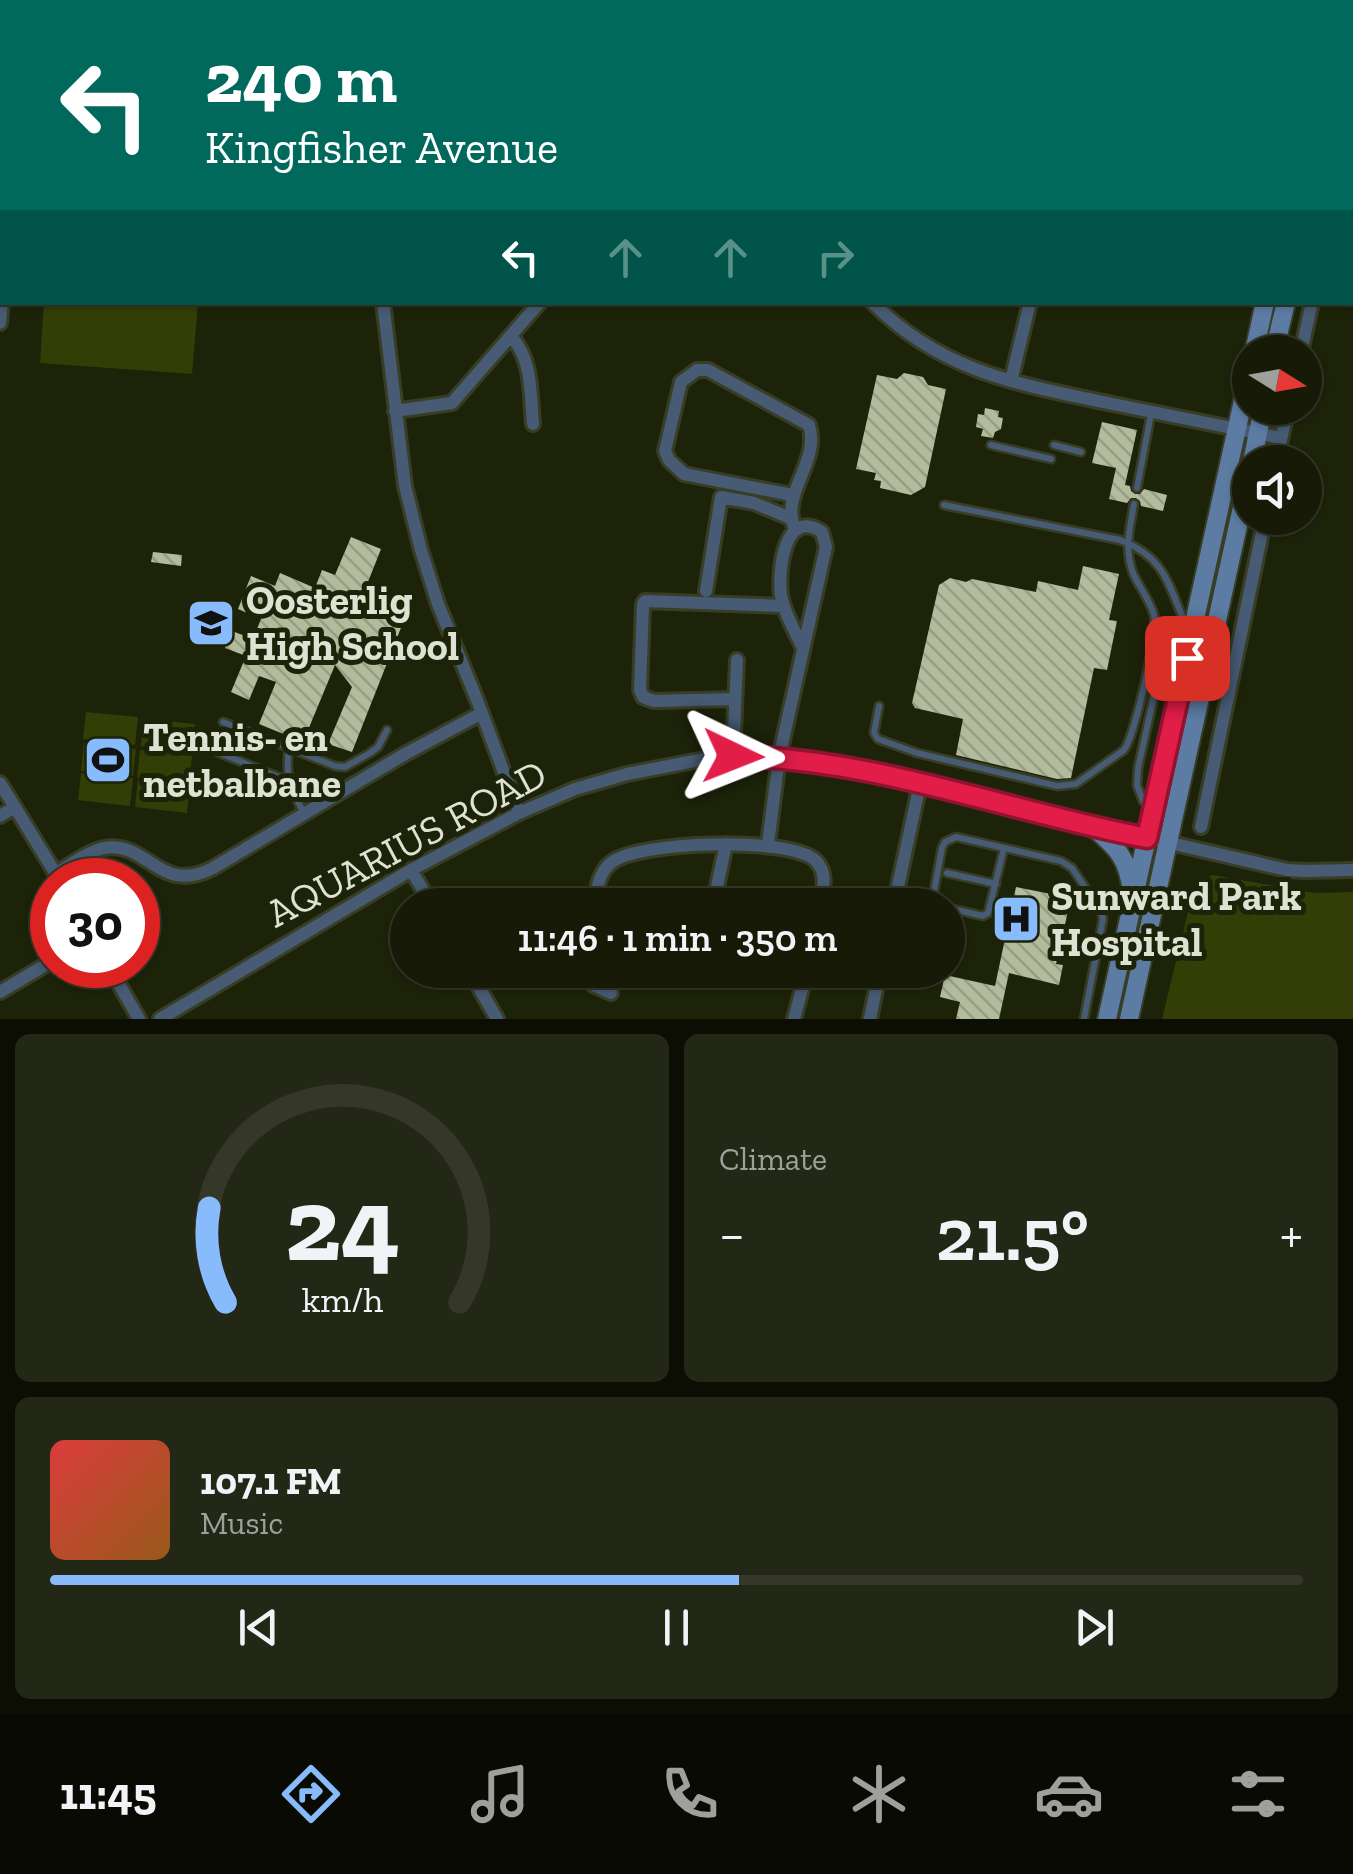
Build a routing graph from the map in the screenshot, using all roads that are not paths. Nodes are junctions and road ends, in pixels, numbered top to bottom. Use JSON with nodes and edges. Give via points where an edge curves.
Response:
{"nodes":[{"id":1,"x":383,"y":305,"type":"edge"},
{"id":2,"x":538,"y":305,"type":"edge"},
{"id":3,"x":875,"y":305,"type":"edge"},
{"id":4,"x":1029,"y":305,"type":"edge"},
{"id":5,"x":1264,"y":305,"type":"edge"},
{"id":6,"x":1285,"y":305,"type":"edge"},
{"id":7,"x":1311,"y":305,"type":"edge"},
{"id":8,"x":1258,"y":335,"type":"edge"},
{"id":9,"x":1278,"y":335,"type":"edge"},
{"id":10,"x":1304,"y":335,"type":"edge"},
{"id":11,"x":512,"y":336,"type":"junction"},
{"id":12,"x":1011,"y":381,"type":"junction"},
{"id":13,"x":395,"y":410,"type":"junction"},
{"id":14,"x":1151,"y":412,"type":"junction"},
{"id":15,"x":533,"y":424,"type":"dead end"},
{"id":16,"x":1237,"y":425,"type":"edge"},
{"id":17,"x":1260,"y":425,"type":"edge"},
{"id":18,"x":1284,"y":425,"type":"edge"},
{"id":19,"x":1236,"y":429,"type":"junction"},
{"id":20,"x":1258,"y":434,"type":"junction"},
{"id":21,"x":1281,"y":438,"type":"junction"},
{"id":22,"x":990,"y":445,"type":"dead end"},
{"id":23,"x":1054,"y":445,"type":"dead end"},
{"id":24,"x":1256,"y":445,"type":"edge"},
{"id":25,"x":1280,"y":445,"type":"edge"},
{"id":26,"x":1081,"y":452,"type":"dead end"},
{"id":27,"x":1051,"y":459,"type":"dead end"},
{"id":28,"x":1137,"y":488,"type":"dead end"},
{"id":29,"x":792,"y":494,"type":"junction"},
{"id":30,"x":1134,"y":504,"type":"dead end"},
{"id":31,"x":944,"y":505,"type":"dead end"},
{"id":32,"x":792,"y":523,"type":"junction"},
{"id":33,"x":1236,"y":535,"type":"edge"},
{"id":34,"x":1261,"y":535,"type":"edge"},
{"id":35,"x":1128,"y":543,"type":"junction"},
{"id":36,"x":706,"y":591,"type":"dead end"},
{"id":37,"x":784,"y":606,"type":"junction"},
{"id":38,"x":1191,"y":636,"type":"junction"},
{"id":39,"x":803,"y":648,"type":"junction"},
{"id":40,"x":736,"y":660,"type":"dead end"},
{"id":41,"x":734,"y":699,"type":"junction"},
{"id":42,"x":879,"y":706,"type":"dead end"},
{"id":43,"x":482,"y":713,"type":"junction"},
{"id":44,"x":224,"y":722,"type":"dead end"},
{"id":45,"x":387,"y":730,"type":"dead end"},
{"id":46,"x":289,"y":748,"type":"junction"},
{"id":47,"x":210,"y":749,"type":"dead end"},
{"id":48,"x":733,"y":756,"type":"junction"},
{"id":49,"x":779,"y":758,"type":"junction"},
{"id":50,"x":288,"y":781,"type":"junction"},
{"id":51,"x":0,"y":783,"type":"edge"},
{"id":52,"x":920,"y":784,"type":"junction"},
{"id":53,"x":14,"y":808,"type":"junction"},
{"id":54,"x":518,"y":813,"type":"junction"},
{"id":55,"x":304,"y":814,"type":"junction"},
{"id":56,"x":0,"y":816,"type":"edge"},
{"id":57,"x":1091,"y":825,"type":"junction"},
{"id":58,"x":1201,"y":828,"type":"dead end"},
{"id":59,"x":1147,"y":838,"type":"junction"},
{"id":60,"x":1168,"y":842,"type":"junction"},
{"id":61,"x":726,"y":844,"type":"junction"},
{"id":62,"x":768,"y":844,"type":"junction"},
{"id":63,"x":1004,"y":848,"type":"junction"},
{"id":64,"x":45,"y":858,"type":"edge"},
{"id":65,"x":84,"y":858,"type":"edge"},
{"id":66,"x":143,"y":858,"type":"edge"},
{"id":67,"x":160,"y":868,"type":"edge"},
{"id":68,"x":412,"y":870,"type":"junction"},
{"id":69,"x":1353,"y":870,"type":"edge"},
{"id":70,"x":947,"y":873,"type":"dead end"},
{"id":71,"x":996,"y":884,"type":"junction"},
{"id":72,"x":422,"y":888,"type":"edge"},
{"id":73,"x":598,"y":888,"type":"edge"},
{"id":74,"x":717,"y":888,"type":"edge"},
{"id":75,"x":823,"y":888,"type":"edge"},
{"id":76,"x":898,"y":888,"type":"edge"},
{"id":77,"x":936,"y":888,"type":"edge"},
{"id":78,"x":1133,"y":903,"type":"junction"},
{"id":79,"x":965,"y":912,"type":"edge"},
{"id":80,"x":30,"y":974,"type":"edge"},
{"id":81,"x":121,"y":988,"type":"edge"},
{"id":82,"x":479,"y":988,"type":"edge"},
{"id":83,"x":601,"y":988,"type":"edge"},
{"id":84,"x":802,"y":988,"type":"edge"},
{"id":85,"x":876,"y":988,"type":"edge"},
{"id":86,"x":0,"y":992,"type":"edge"},
{"id":87,"x":611,"y":993,"type":"dead end"},
{"id":88,"x":139,"y":1019,"type":"edge"},
{"id":89,"x":160,"y":1019,"type":"edge"},
{"id":90,"x":497,"y":1019,"type":"edge"},
{"id":91,"x":794,"y":1019,"type":"edge"},
{"id":92,"x":870,"y":1019,"type":"edge"},
{"id":93,"x":1084,"y":1019,"type":"edge"},
{"id":94,"x":1107,"y":1019,"type":"edge"},
{"id":95,"x":1130,"y":1019,"type":"edge"}],
"edges":[{"from":1,"to":13,"type":"street"},
{"from":2,"to":11,"type":"street"},
{"from":3,"to":12,"type":"street","via":[[937,352]]},
{"from":4,"to":12,"type":"street"},
{"from":5,"to":8,"type":"street"},
{"from":6,"to":9,"type":"street"},
{"from":7,"to":10,"type":"street"},
{"from":11,"to":13,"type":"street","via":[[452,404]]},
{"from":11,"to":15,"type":"street","via":[[528,363]]},
{"from":12,"to":14,"type":"street"},
{"from":13,"to":43,"type":"street","via":[[404,486],[421,550]]},
{"from":14,"to":19,"type":"street"},
{"from":14,"to":28,"type":"lane"},
{"from":16,"to":19,"type":"street"},
{"from":17,"to":20,"type":"street"},
{"from":18,"to":21,"type":"street"},
{"from":19,"to":20,"type":"street"},
{"from":19,"to":38,"type":"street"},
{"from":20,"to":21,"type":"street"},
{"from":20,"to":24,"type":"street"},
{"from":21,"to":25,"type":"street"},
{"from":22,"to":27,"type":"lane"},
{"from":23,"to":26,"type":"lane"},
{"from":29,"to":29,"type":"street","via":[[677,469],[665,451],[681,382],[708,370],[809,426],[810,450]]},
{"from":29,"to":32,"type":"street"},
{"from":30,"to":35,"type":"lane"},
{"from":31,"to":35,"type":"lane"},
{"from":32,"to":36,"type":"street","via":[[754,502],[721,498]]},
{"from":32,"to":37,"type":"street"},
{"from":32,"to":39,"type":"street","via":[[819,529],[826,547]]},
{"from":33,"to":60,"type":"street"},
{"from":34,"to":58,"type":"street"},
{"from":35,"to":38,"type":"lane","via":[[1160,568]]},
{"from":35,"to":42,"type":"lane","via":[[1133,573],[1155,620],[1151,650],[1130,742],[1076,784],[1057,786],[878,739]]},
{"from":37,"to":39,"type":"street"},
{"from":37,"to":41,"type":"street","via":[[643,604],[643,697]]},
{"from":38,"to":59,"type":"street"},
{"from":39,"to":49,"type":"street"},
{"from":40,"to":41,"type":"street"},
{"from":41,"to":48,"type":"street"},
{"from":43,"to":54,"type":"street"},
{"from":43,"to":55,"type":"street"},
{"from":44,"to":46,"type":"lane"},
{"from":45,"to":46,"type":"lane","via":[[378,747],[345,767]]},
{"from":46,"to":50,"type":"lane"},
{"from":47,"to":50,"type":"lane"},
{"from":48,"to":49,"type":"street","name":"AQUARIUS ROAD"},
{"from":48,"to":54,"type":"street","name":"AQUARIUS ROAD","via":[[626,774]]},
{"from":49,"to":52,"type":"street","name":"AQUARIUS ROAD"},
{"from":49,"to":62,"type":"street"},
{"from":50,"to":55,"type":"lane"},
{"from":51,"to":53,"type":"street"},
{"from":52,"to":57,"type":"street","name":"AQUARIUS ROAD"},
{"from":52,"to":76,"type":"street"},
{"from":53,"to":56,"type":"street"},
{"from":53,"to":64,"type":"street"},
{"from":54,"to":68,"type":"street","name":"AQUARIUS ROAD"},
{"from":55,"to":67,"type":"street","via":[[196,876]]},
{"from":57,"to":59,"type":"street","name":"AQUARIUS ROAD"},
{"from":57,"to":78,"type":"street","via":[[1122,854]]},
{"from":59,"to":60,"type":"street","name":"AQUARIUS ROAD"},
{"from":59,"to":78,"type":"street"},
{"from":60,"to":69,"type":"street","name":"AQUARIUS ROAD","via":[[1287,870]]},
{"from":60,"to":95,"type":"street"},
{"from":61,"to":62,"type":"street"},
{"from":61,"to":73,"type":"street","via":[[623,856],[609,864]]},
{"from":61,"to":74,"type":"street"},
{"from":62,"to":75,"type":"street","via":[[808,855],[819,864]]},
{"from":63,"to":71,"type":"lane"},
{"from":63,"to":77,"type":"lane","via":[[956,838],[945,842]]},
{"from":63,"to":93,"type":"lane","via":[[1072,868],[1101,911]]},
{"from":65,"to":66,"type":"street","via":[[102,848]]},
{"from":68,"to":72,"type":"street"},
{"from":68,"to":89,"type":"street","name":"AQUARIUS ROAD"},
{"from":70,"to":71,"type":"lane"},
{"from":71,"to":79,"type":"lane","via":[[984,916]]},
{"from":78,"to":94,"type":"street"},
{"from":80,"to":86,"type":"street"},
{"from":81,"to":88,"type":"street"},
{"from":82,"to":90,"type":"street"},
{"from":83,"to":87,"type":"street"},
{"from":84,"to":91,"type":"street"},
{"from":85,"to":92,"type":"street"}]}
